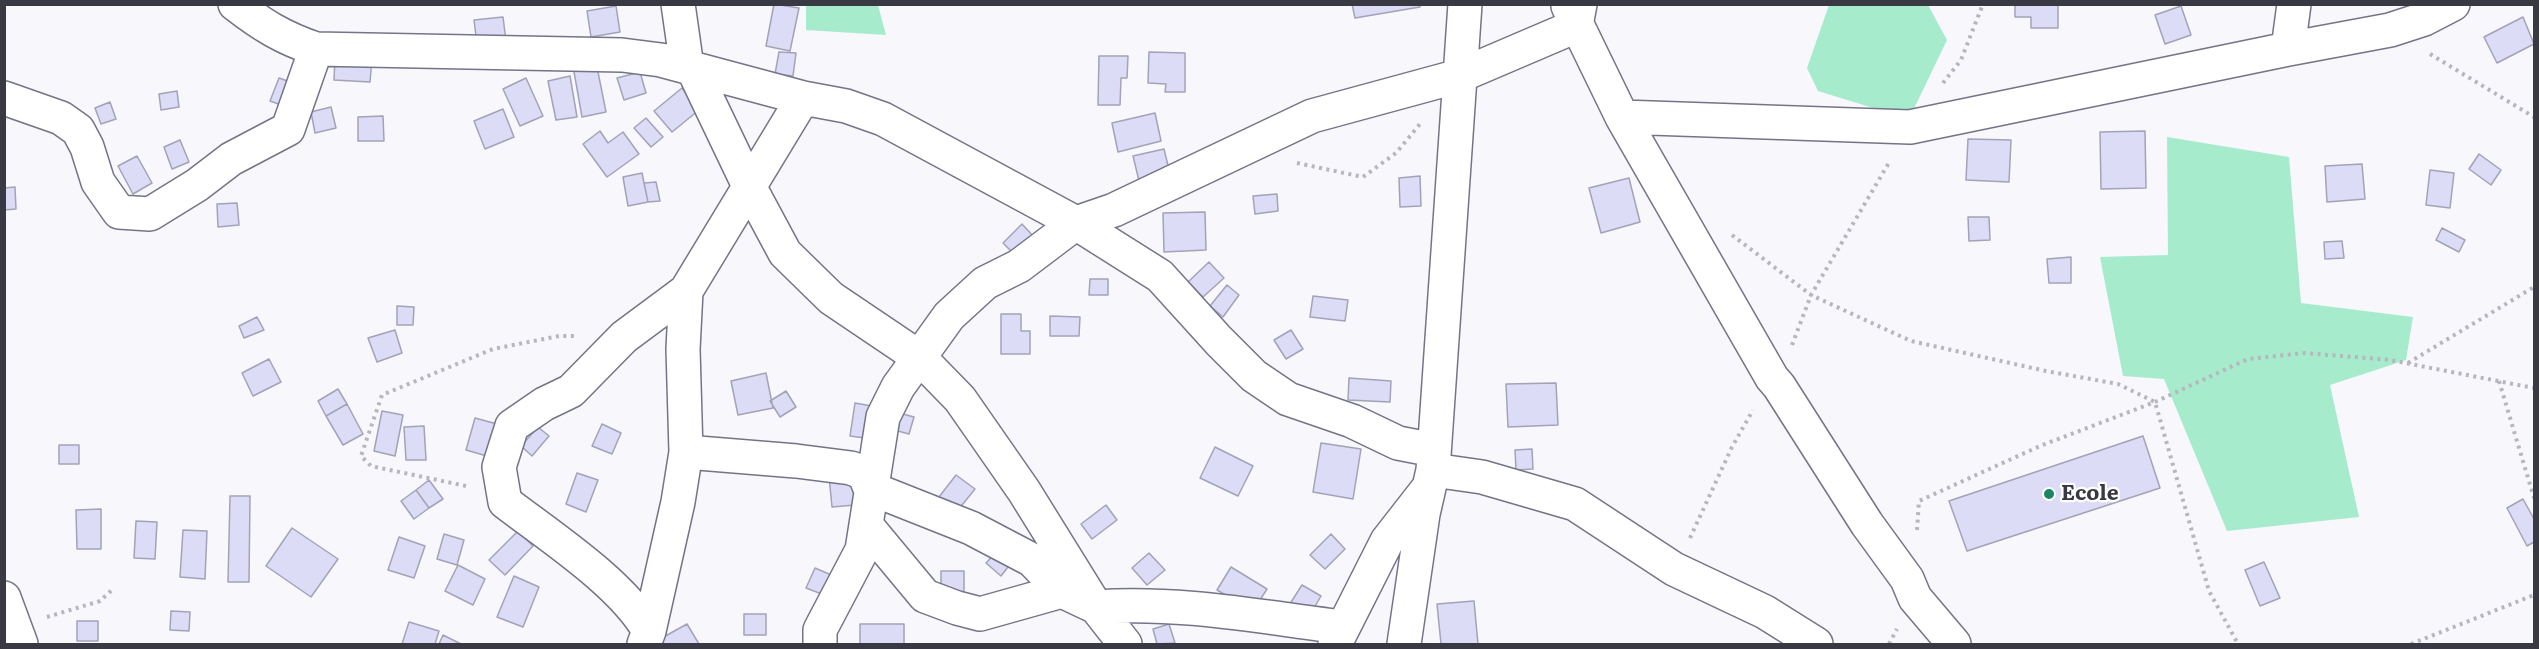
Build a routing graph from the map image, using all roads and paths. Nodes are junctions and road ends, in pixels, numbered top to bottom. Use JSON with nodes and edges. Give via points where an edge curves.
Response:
{"nodes":[{"id":1,"x":235,"y":4,"type":"edge"},
{"id":2,"x":678,"y":4,"type":"edge"},
{"id":3,"x":1465,"y":4,"type":"edge"},
{"id":4,"x":1983,"y":4,"type":"edge"},
{"id":5,"x":2294,"y":4,"type":"edge"},
{"id":6,"x":2453,"y":4,"type":"edge"},
{"id":7,"x":1574,"y":12,"type":"edge"},
{"id":8,"x":2390,"y":30,"type":"junction"},
{"id":9,"x":316,"y":49,"type":"junction"},
{"id":10,"x":2288,"y":49,"type":"junction"},
{"id":11,"x":690,"y":68,"type":"junction"},
{"id":12,"x":1459,"y":76,"type":"junction"},
{"id":13,"x":1942,"y":85,"type":"dead end"},
{"id":14,"x":4,"y":98,"type":"edge"},
{"id":15,"x":803,"y":98,"type":"junction"},
{"id":16,"x":1622,"y":117,"type":"junction"},
{"id":17,"x":2535,"y":117,"type":"edge"},
{"id":18,"x":1424,"y":119,"type":"dead end"},
{"id":19,"x":1910,"y":127,"type":"junction"},
{"id":20,"x":1296,"y":163,"type":"dead end"},
{"id":21,"x":749,"y":186,"type":"junction"},
{"id":22,"x":1076,"y":223,"type":"junction"},
{"id":23,"x":1725,"y":231,"type":"dead end"},
{"id":24,"x":2535,"y":287,"type":"edge"},
{"id":25,"x":686,"y":291,"type":"junction"},
{"id":26,"x":1811,"y":295,"type":"junction"},
{"id":27,"x":624,"y":337,"type":"junction"},
{"id":28,"x":1786,"y":354,"type":"dead end"},
{"id":29,"x":920,"y":358,"type":"junction"},
{"id":30,"x":2407,"y":363,"type":"junction"},
{"id":31,"x":2499,"y":381,"type":"junction"},
{"id":32,"x":2535,"y":388,"type":"edge"},
{"id":33,"x":2155,"y":402,"type":"junction"},
{"id":34,"x":1745,"y":424,"type":"dead end"},
{"id":35,"x":686,"y":452,"type":"junction"},
{"id":36,"x":1431,"y":470,"type":"junction"},
{"id":37,"x":870,"y":488,"type":"junction"},
{"id":38,"x":2535,"y":498,"type":"edge"},
{"id":39,"x":505,"y":502,"type":"junction"},
{"id":40,"x":866,"y":525,"type":"junction"},
{"id":41,"x":1916,"y":541,"type":"dead end"},
{"id":42,"x":1674,"y":569,"type":"junction"},
{"id":43,"x":114,"y":588,"type":"dead end"},
{"id":44,"x":1062,"y":591,"type":"junction"},
{"id":45,"x":2535,"y":595,"type":"edge"},
{"id":46,"x":4,"y":597,"type":"edge"},
{"id":47,"x":1915,"y":598,"type":"junction"},
{"id":48,"x":1096,"y":606,"type":"junction"},
{"id":49,"x":1339,"y":636,"type":"edge"},
{"id":50,"x":647,"y":638,"type":"edge"},
{"id":51,"x":19,"y":639,"type":"edge"},
{"id":52,"x":820,"y":645,"type":"edge"},
{"id":53,"x":1125,"y":645,"type":"edge"},
{"id":54,"x":1404,"y":645,"type":"edge"},
{"id":55,"x":1816,"y":645,"type":"edge"},
{"id":56,"x":1889,"y":645,"type":"edge"},
{"id":57,"x":1954,"y":645,"type":"edge"},
{"id":58,"x":2238,"y":645,"type":"edge"},
{"id":59,"x":2411,"y":645,"type":"edge"}],
"edges":[{"from":1,"to":9,"type":"street","via":[[265,28]]},
{"from":2,"to":11,"type":"street"},
{"from":3,"to":12,"type":"street"},
{"from":4,"to":13,"type":"path","via":[[1961,60]]},
{"from":5,"to":10,"type":"street"},
{"from":6,"to":8,"type":"street"},
{"from":7,"to":12,"type":"street"},
{"from":7,"to":16,"type":"street"},
{"from":8,"to":10,"type":"street"},
{"from":8,"to":17,"type":"path"},
{"from":9,"to":11,"type":"street","via":[[597,53],[661,60]]},
{"from":9,"to":14,"type":"street","via":[[288,129],[231,159],[150,214],[119,212],[98,182],[78,130],[61,118]]},
{"from":10,"to":19,"type":"street"},
{"from":11,"to":15,"type":"street"},
{"from":11,"to":21,"type":"street"},
{"from":12,"to":22,"type":"street","via":[[1312,116],[1124,205]]},
{"from":12,"to":36,"type":"street"},
{"from":15,"to":21,"type":"street"},
{"from":15,"to":22,"type":"street","via":[[846,106],[883,119]]},
{"from":16,"to":19,"type":"street"},
{"from":16,"to":47,"type":"street","via":[[1772,378],[1907,579]]},
{"from":18,"to":20,"type":"path","via":[[1396,153],[1363,177]]},
{"from":19,"to":26,"type":"path"},
{"from":21,"to":25,"type":"street"},
{"from":21,"to":29,"type":"street","via":[[785,253],[831,298]]},
{"from":22,"to":29,"type":"street","via":[[1019,266],[985,284],[949,316]]},
{"from":22,"to":36,"type":"street","via":[[1160,276],[1254,376],[1288,399],[1352,421],[1398,443]]},
{"from":23,"to":26,"type":"path"},
{"from":24,"to":30,"type":"path"},
{"from":25,"to":27,"type":"street"},
{"from":25,"to":35,"type":"street"},
{"from":26,"to":28,"type":"path"},
{"from":26,"to":33,"type":"path","via":[[1911,341],[2118,384]]},
{"from":27,"to":39,"type":"street","via":[[571,391],[543,404],[512,426],[499,467]]},
{"from":27,"to":39,"type":"path","via":[[559,336],[493,349],[382,395],[361,456],[364,460],[371,466],[462,485]]},
{"from":29,"to":37,"type":"street","via":[[898,387],[883,417]]},
{"from":29,"to":48,"type":"street","via":[[960,399]]},
{"from":30,"to":31,"type":"path"},
{"from":30,"to":33,"type":"path","via":[[2305,353],[2248,359]]},
{"from":31,"to":32,"type":"path"},
{"from":31,"to":38,"type":"path"},
{"from":33,"to":41,"type":"path","via":[[2040,446],[1919,501]]},
{"from":33,"to":58,"type":"path","via":[[2209,591]]},
{"from":34,"to":42,"type":"path"},
{"from":35,"to":37,"type":"street","via":[[851,468],[864,473]]},
{"from":35,"to":50,"type":"street"},
{"from":36,"to":42,"type":"street","via":[[1482,477],[1575,504]]},
{"from":36,"to":49,"type":"street","via":[[1387,542]]},
{"from":36,"to":54,"type":"street"},
{"from":37,"to":40,"type":"street"},
{"from":37,"to":44,"type":"street","via":[[970,528],[1032,560]]},
{"from":39,"to":50,"type":"street","via":[[584,562],[640,615]]},
{"from":40,"to":44,"type":"street","via":[[925,596],[957,608],[980,614]]},
{"from":40,"to":52,"type":"street","via":[[862,550],[820,630]]},
{"from":42,"to":55,"type":"street","via":[[1765,612]]},
{"from":43,"to":51,"type":"path","via":[[100,601],[45,617]]},
{"from":44,"to":48,"type":"street"},
{"from":45,"to":59,"type":"path"},
{"from":46,"to":51,"type":"street"},
{"from":47,"to":56,"type":"path"},
{"from":47,"to":57,"type":"street"},
{"from":48,"to":49,"type":"street","via":[[1170,605]]},
{"from":48,"to":53,"type":"street"}]}
